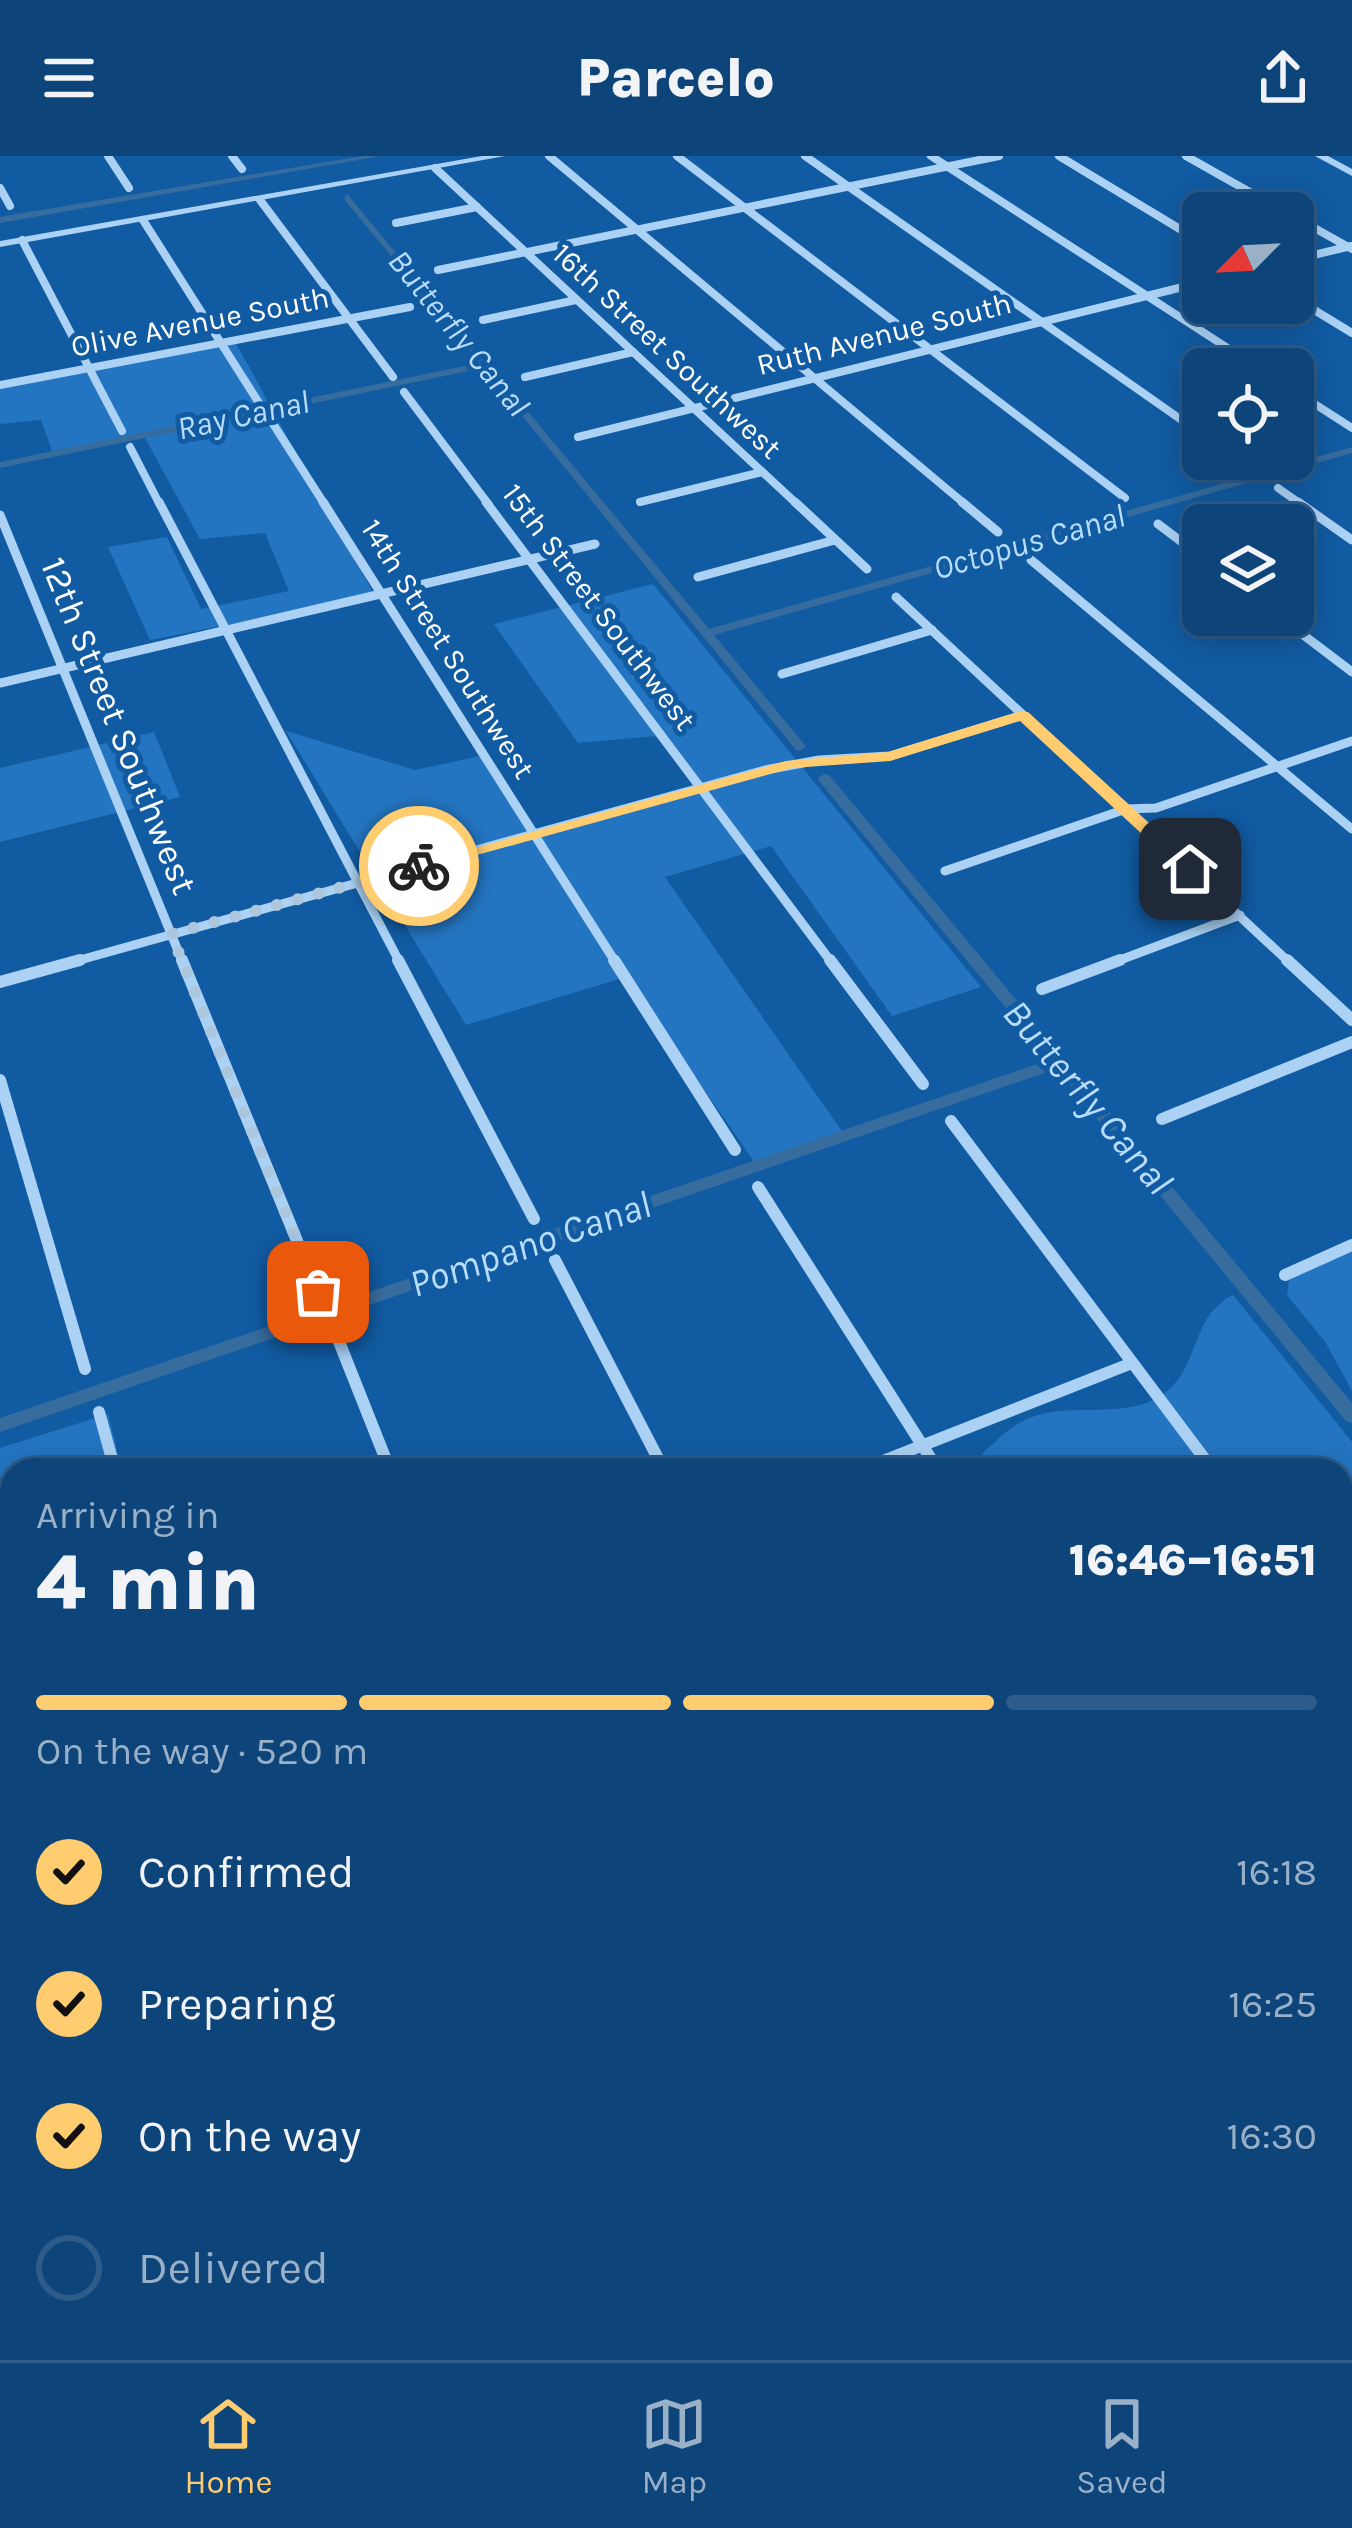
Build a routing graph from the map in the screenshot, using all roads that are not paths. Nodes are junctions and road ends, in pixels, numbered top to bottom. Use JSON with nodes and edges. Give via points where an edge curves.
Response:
{"nodes":[{"id":1,"x":108,"y":156,"type":"edge"},
{"id":2,"x":232,"y":156,"type":"edge"},
{"id":3,"x":500,"y":156,"type":"edge"},
{"id":4,"x":549,"y":156,"type":"edge"},
{"id":5,"x":676,"y":156,"type":"edge"},
{"id":6,"x":805,"y":156,"type":"edge"},
{"id":7,"x":931,"y":156,"type":"edge"},
{"id":8,"x":999,"y":156,"type":"edge"},
{"id":9,"x":1059,"y":156,"type":"edge"},
{"id":10,"x":1186,"y":156,"type":"edge"},
{"id":11,"x":1320,"y":156,"type":"edge"},
{"id":12,"x":948,"y":167,"type":"junction"},
{"id":13,"x":435,"y":168,"type":"junction"},
{"id":14,"x":242,"y":169,"type":"dead end"},
{"id":15,"x":1352,"y":173,"type":"edge"},
{"id":16,"x":849,"y":187,"type":"junction"},
{"id":17,"x":0,"y":188,"type":"edge"},
{"id":18,"x":128,"y":188,"type":"dead end"},
{"id":19,"x":1249,"y":192,"type":"edge"},
{"id":20,"x":260,"y":200,"type":"junction"},
{"id":21,"x":10,"y":206,"type":"dead end"},
{"id":22,"x":477,"y":207,"type":"junction"},
{"id":23,"x":746,"y":209,"type":"junction"},
{"id":24,"x":143,"y":220,"type":"junction"},
{"id":25,"x":396,"y":223,"type":"dead end"},
{"id":26,"x":1314,"y":228,"type":"edge"},
{"id":27,"x":1182,"y":230,"type":"edge"},
{"id":28,"x":639,"y":231,"type":"junction"},
{"id":29,"x":22,"y":240,"type":"junction"},
{"id":30,"x":0,"y":244,"type":"edge"},
{"id":31,"x":1351,"y":247,"type":"edge"},
{"id":32,"x":527,"y":254,"type":"junction"},
{"id":33,"x":1314,"y":255,"type":"edge"},
{"id":34,"x":438,"y":270,"type":"dead end"},
{"id":35,"x":1182,"y":287,"type":"edge"},
{"id":36,"x":1147,"y":296,"type":"junction"},
{"id":37,"x":576,"y":300,"type":"junction"},
{"id":38,"x":410,"y":307,"type":"dead end"},
{"id":39,"x":1314,"y":309,"type":"edge"},
{"id":40,"x":349,"y":319,"type":"junction"},
{"id":41,"x":483,"y":320,"type":"dead end"},
{"id":42,"x":1040,"y":321,"type":"junction"},
{"id":43,"x":1352,"y":332,"type":"edge"},
{"id":44,"x":221,"y":343,"type":"junction"},
{"id":45,"x":928,"y":348,"type":"junction"},
{"id":46,"x":1227,"y":348,"type":"edge"},
{"id":47,"x":633,"y":352,"type":"junction"},
{"id":48,"x":88,"y":368,"type":"junction"},
{"id":49,"x":812,"y":376,"type":"junction"},
{"id":50,"x":393,"y":377,"type":"dead end"},
{"id":51,"x":525,"y":377,"type":"dead end"},
{"id":52,"x":0,"y":385,"type":"edge"},
{"id":53,"x":404,"y":392,"type":"dead end"},
{"id":54,"x":259,"y":403,"type":"dead end"},
{"id":55,"x":1314,"y":404,"type":"edge"},
{"id":56,"x":694,"y":409,"type":"junction"},
{"id":57,"x":270,"y":419,"type":"dead end"},
{"id":58,"x":1182,"y":420,"type":"edge"},
{"id":59,"x":1352,"y":428,"type":"edge"},
{"id":60,"x":122,"y":431,"type":"dead end"},
{"id":61,"x":578,"y":437,"type":"dead end"},
{"id":62,"x":130,"y":448,"type":"dead end"},
{"id":63,"x":762,"y":472,"type":"junction"},
{"id":64,"x":1278,"y":488,"type":"dead end"},
{"id":65,"x":1125,"y":499,"type":"dead end"},
{"id":66,"x":640,"y":502,"type":"dead end"},
{"id":67,"x":0,"y":515,"type":"edge"},
{"id":68,"x":1159,"y":524,"type":"dead end"},
{"id":69,"x":998,"y":532,"type":"dead end"},
{"id":70,"x":835,"y":540,"type":"junction"},
{"id":71,"x":1352,"y":540,"type":"edge"},
{"id":72,"x":1182,"y":542,"type":"edge"},
{"id":73,"x":595,"y":544,"type":"dead end"},
{"id":74,"x":530,"y":560,"type":"junction"},
{"id":75,"x":1031,"y":560,"type":"dead end"},
{"id":76,"x":867,"y":569,"type":"dead end"},
{"id":77,"x":698,"y":577,"type":"dead end"},
{"id":78,"x":381,"y":593,"type":"junction"},
{"id":79,"x":896,"y":597,"type":"dead end"},
{"id":80,"x":225,"y":630,"type":"junction"},
{"id":81,"x":932,"y":630,"type":"junction"},
{"id":82,"x":1305,"y":636,"type":"edge"},
{"id":83,"x":62,"y":668,"type":"junction"},
{"id":84,"x":1352,"y":672,"type":"edge"},
{"id":85,"x":782,"y":674,"type":"dead end"},
{"id":86,"x":0,"y":682,"type":"edge"},
{"id":87,"x":1023,"y":715,"type":"junction"},
{"id":88,"x":1352,"y":741,"type":"edge"},
{"id":89,"x":1277,"y":766,"type":"junction"},
{"id":90,"x":701,"y":789,"type":"junction"},
{"id":91,"x":1126,"y":809,"type":"junction"},
{"id":92,"x":1352,"y":830,"type":"edge"},
{"id":93,"x":534,"y":835,"type":"junction"},
{"id":94,"x":945,"y":872,"type":"dead end"},
{"id":95,"x":358,"y":883,"type":"junction"},
{"id":96,"x":1240,"y":916,"type":"junction"},
{"id":97,"x":171,"y":934,"type":"junction"},
{"id":98,"x":0,"y":982,"type":"edge"},
{"id":99,"x":1042,"y":989,"type":"dead end"},
{"id":100,"x":1352,"y":1020,"type":"edge"},
{"id":101,"x":1352,"y":1042,"type":"edge"},
{"id":102,"x":0,"y":1080,"type":"edge"},
{"id":103,"x":923,"y":1084,"type":"dead end"},
{"id":104,"x":1162,"y":1119,"type":"dead end"},
{"id":105,"x":951,"y":1121,"type":"dead end"},
{"id":106,"x":735,"y":1150,"type":"dead end"},
{"id":107,"x":758,"y":1187,"type":"dead end"},
{"id":108,"x":534,"y":1219,"type":"dead end"},
{"id":109,"x":1352,"y":1245,"type":"edge"},
{"id":110,"x":555,"y":1260,"type":"dead end"},
{"id":111,"x":1285,"y":1275,"type":"dead end"},
{"id":112,"x":318,"y":1292,"type":"dead end"},
{"id":113,"x":336,"y":1334,"type":"dead end"},
{"id":114,"x":1132,"y":1363,"type":"junction"},
{"id":115,"x":85,"y":1369,"type":"dead end"},
{"id":116,"x":99,"y":1412,"type":"dead end"},
{"id":117,"x":922,"y":1445,"type":"junction"},
{"id":118,"x":112,"y":1458,"type":"edge"},
{"id":119,"x":385,"y":1458,"type":"edge"},
{"id":120,"x":658,"y":1458,"type":"edge"},
{"id":121,"x":890,"y":1458,"type":"edge"},
{"id":122,"x":930,"y":1458,"type":"edge"},
{"id":123,"x":1204,"y":1458,"type":"edge"}],
"edges":[{"from":1,"to":18,"type":"street"},
{"from":2,"to":14,"type":"street"},
{"from":3,"to":13,"type":"street"},
{"from":4,"to":28,"type":"street"},
{"from":5,"to":23,"type":"street"},
{"from":6,"to":16,"type":"street"},
{"from":7,"to":12,"type":"street"},
{"from":8,"to":12,"type":"street"},
{"from":9,"to":27,"type":"street"},
{"from":10,"to":19,"type":"street"},
{"from":11,"to":15,"type":"street"},
{"from":12,"to":16,"type":"street"},
{"from":12,"to":36,"type":"street"},
{"from":13,"to":20,"type":"street"},
{"from":13,"to":22,"type":"street","name":"16th Street Southwest"},
{"from":16,"to":23,"type":"street"},
{"from":16,"to":42,"type":"street"},
{"from":17,"to":21,"type":"street"},
{"from":20,"to":24,"type":"street"},
{"from":20,"to":40,"type":"street"},
{"from":22,"to":25,"type":"street"},
{"from":22,"to":32,"type":"street","name":"16th Street Southwest"},
{"from":23,"to":28,"type":"street"},
{"from":23,"to":45,"type":"street"},
{"from":24,"to":29,"type":"street"},
{"from":24,"to":44,"type":"street"},
{"from":26,"to":31,"type":"street"},
{"from":28,"to":32,"type":"street"},
{"from":28,"to":49,"type":"street"},
{"from":29,"to":30,"type":"street"},
{"from":29,"to":48,"type":"street"},
{"from":31,"to":33,"type":"street"},
{"from":32,"to":34,"type":"street"},
{"from":32,"to":37,"type":"street","name":"16th Street Southwest"},
{"from":35,"to":36,"type":"street","name":"Ruth Avenue South"},
{"from":36,"to":42,"type":"street","name":"Ruth Avenue South"},
{"from":36,"to":46,"type":"street"},
{"from":37,"to":41,"type":"street"},
{"from":37,"to":47,"type":"street","name":"16th Street Southwest"},
{"from":38,"to":40,"type":"street","name":"Olive Avenue South"},
{"from":39,"to":43,"type":"street"},
{"from":40,"to":44,"type":"street","name":"Olive Avenue South"},
{"from":40,"to":50,"type":"street"},
{"from":42,"to":45,"type":"street","name":"Ruth Avenue South"},
{"from":42,"to":58,"type":"street"},
{"from":44,"to":48,"type":"street","name":"Olive Avenue South"},
{"from":44,"to":54,"type":"street"},
{"from":45,"to":49,"type":"street","name":"Ruth Avenue South"},
{"from":45,"to":65,"type":"street"},
{"from":47,"to":51,"type":"street"},
{"from":47,"to":56,"type":"street","name":"16th Street Southwest"},
{"from":48,"to":52,"type":"street","name":"Olive Avenue South"},
{"from":48,"to":60,"type":"street"},
{"from":49,"to":56,"type":"street","name":"Ruth Avenue South"},
{"from":49,"to":69,"type":"street"},
{"from":53,"to":74,"type":"street","name":"15th Street Southwest"},
{"from":55,"to":59,"type":"street"},
{"from":56,"to":61,"type":"street","name":"Ruth Avenue South"},
{"from":56,"to":63,"type":"street","name":"16th Street Southwest"},
{"from":57,"to":78,"type":"street","name":"14th Street Southwest"},
{"from":62,"to":80,"type":"street"},
{"from":63,"to":66,"type":"street"},
{"from":63,"to":70,"type":"street","name":"16th Street Southwest"},
{"from":64,"to":71,"type":"street"},
{"from":67,"to":83,"type":"street","name":"12th Street Southwest"},
{"from":68,"to":72,"type":"street"},
{"from":70,"to":76,"type":"street","name":"16th Street Southwest"},
{"from":70,"to":77,"type":"street"},
{"from":73,"to":74,"type":"street"},
{"from":74,"to":78,"type":"street"},
{"from":74,"to":90,"type":"street","name":"15th Street Southwest"},
{"from":75,"to":89,"type":"street"},
{"from":78,"to":80,"type":"street"},
{"from":78,"to":93,"type":"street","name":"14th Street Southwest"},
{"from":79,"to":81,"type":"street"},
{"from":80,"to":83,"type":"street"},
{"from":80,"to":95,"type":"street"},
{"from":81,"to":85,"type":"street"},
{"from":81,"to":87,"type":"street"},
{"from":82,"to":84,"type":"street"},
{"from":83,"to":86,"type":"street"},
{"from":83,"to":97,"type":"street","name":"12th Street Southwest"},
{"from":87,"to":90,"type":"street","via":[[890,756],[805,761]]},
{"from":87,"to":91,"type":"street"},
{"from":88,"to":89,"type":"street"},
{"from":89,"to":91,"type":"street","via":[[1156,808]]},
{"from":89,"to":92,"type":"street"},
{"from":90,"to":93,"type":"street"},
{"from":90,"to":103,"type":"street","name":"15th Street Southwest"},
{"from":91,"to":94,"type":"street"},
{"from":91,"to":96,"type":"street"},
{"from":93,"to":95,"type":"street"},
{"from":93,"to":106,"type":"street","name":"14th Street Southwest"},
{"from":95,"to":97,"type":"street"},
{"from":95,"to":108,"type":"street"},
{"from":96,"to":99,"type":"street"},
{"from":96,"to":100,"type":"street"},
{"from":97,"to":98,"type":"street"},
{"from":97,"to":112,"type":"street","name":"12th Street Southwest"},
{"from":101,"to":104,"type":"street"},
{"from":102,"to":115,"type":"street"},
{"from":105,"to":114,"type":"street"},
{"from":107,"to":117,"type":"street"},
{"from":109,"to":111,"type":"street"},
{"from":110,"to":120,"type":"street"},
{"from":113,"to":119,"type":"street"},
{"from":114,"to":117,"type":"street"},
{"from":114,"to":123,"type":"street"},
{"from":116,"to":118,"type":"street"},
{"from":117,"to":121,"type":"street"},
{"from":117,"to":122,"type":"street"}]}
